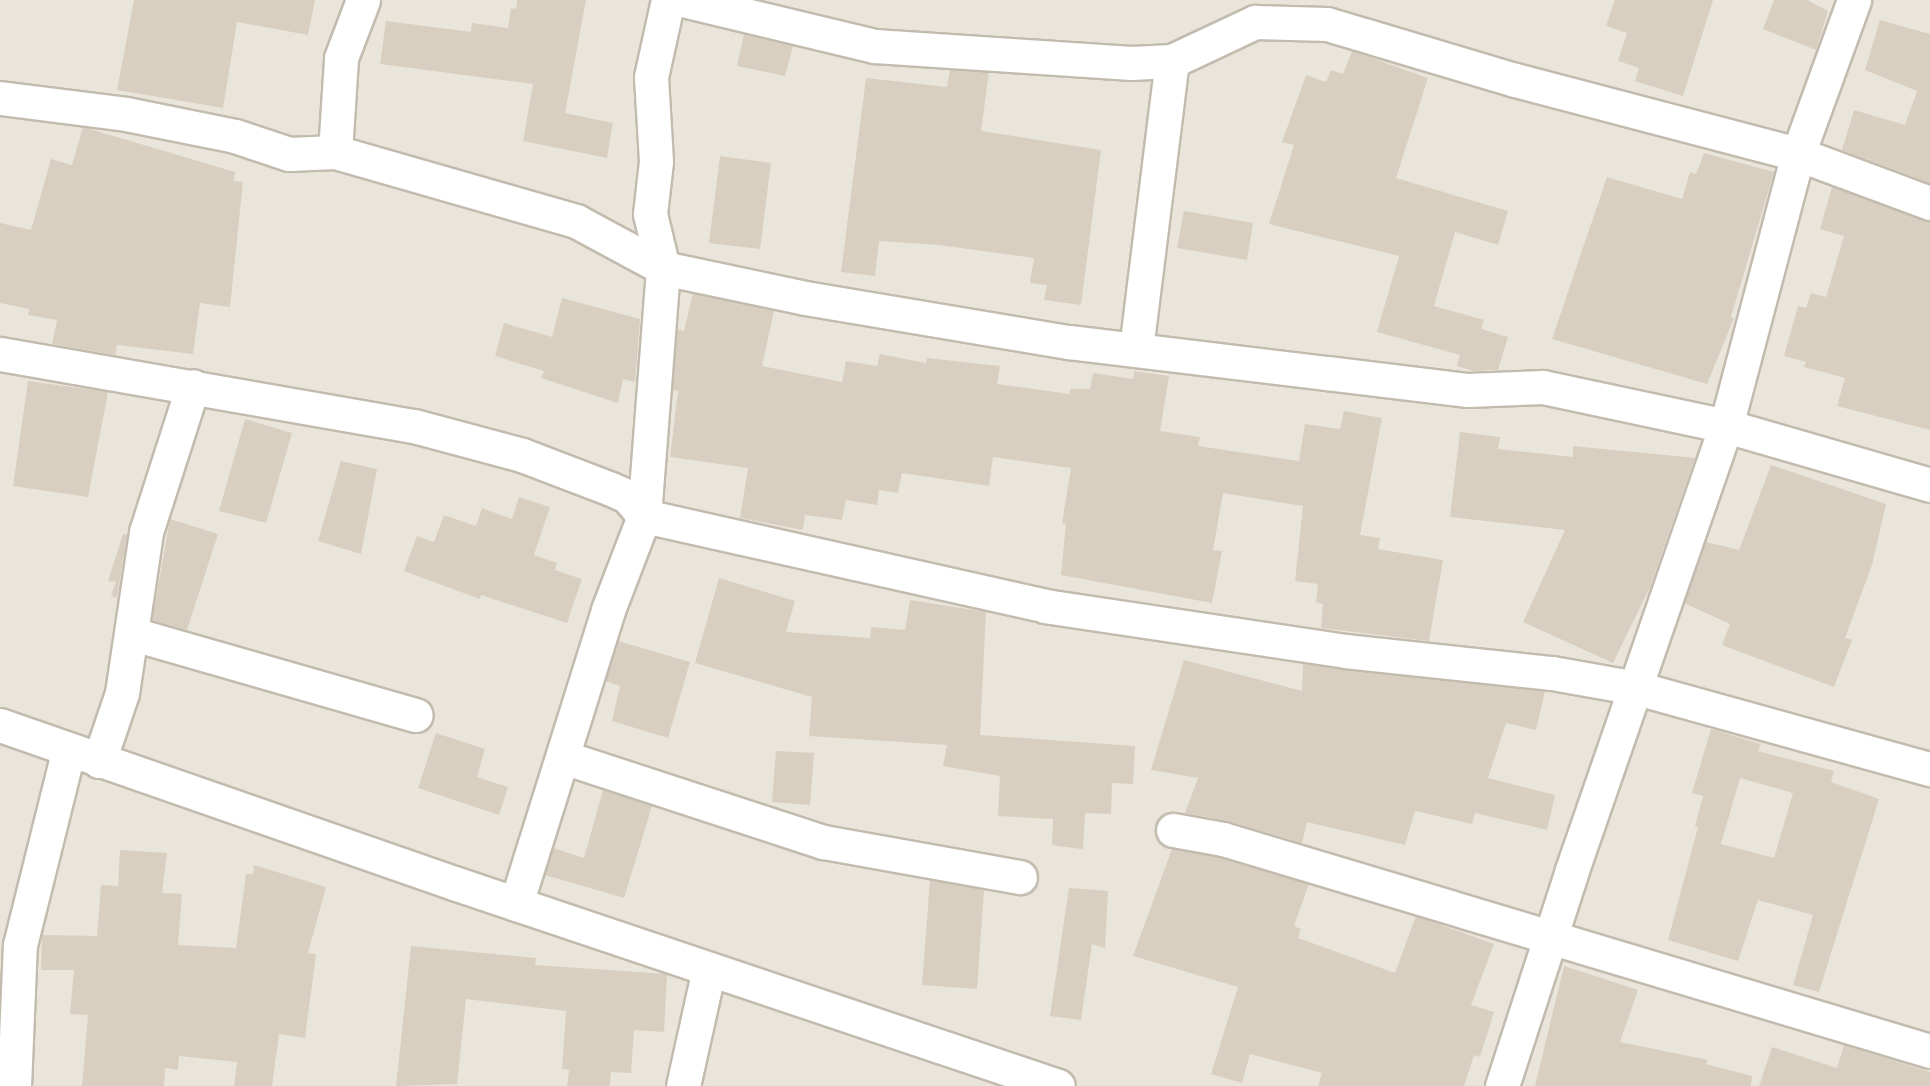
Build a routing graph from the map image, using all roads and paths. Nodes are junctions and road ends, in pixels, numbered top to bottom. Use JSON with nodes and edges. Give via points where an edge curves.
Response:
{"nodes":[{"id":1,"x":363,"y":0,"type":"edge"},
{"id":2,"x":668,"y":0,"type":"edge"},
{"id":3,"x":683,"y":0,"type":"edge"},
{"id":4,"x":1854,"y":0,"type":"edge"},
{"id":5,"x":1172,"y":61,"type":"junction"},
{"id":6,"x":0,"y":98,"type":"edge"},
{"id":7,"x":335,"y":152,"type":"junction"},
{"id":8,"x":1798,"y":154,"type":"junction"},
{"id":9,"x":1930,"y":203,"type":"edge"},
{"id":10,"x":663,"y":268,"type":"junction"},
{"id":11,"x":1136,"y":349,"type":"junction"},
{"id":12,"x":0,"y":354,"type":"edge"},
{"id":13,"x":193,"y":386,"type":"junction"},
{"id":14,"x":1726,"y":426,"type":"junction"},
{"id":15,"x":1930,"y":485,"type":"edge"},
{"id":16,"x":644,"y":516,"type":"junction"},
{"id":17,"x":133,"y":634,"type":"junction"},
{"id":18,"x":1637,"y":687,"type":"junction"},
{"id":19,"x":416,"y":715,"type":"dead end"},
{"id":20,"x":0,"y":725,"type":"edge"},
{"id":21,"x":84,"y":756,"type":"junction"},
{"id":22,"x":563,"y":757,"type":"junction"},
{"id":23,"x":1930,"y":769,"type":"edge"},
{"id":24,"x":1173,"y":830,"type":"dead end"},
{"id":25,"x":1020,"y":877,"type":"dead end"},
{"id":26,"x":516,"y":904,"type":"junction"},
{"id":27,"x":1550,"y":940,"type":"junction"},
{"id":28,"x":710,"y":969,"type":"junction"},
{"id":29,"x":1930,"y":1051,"type":"edge"},
{"id":30,"x":14,"y":1086,"type":"edge"},
{"id":31,"x":683,"y":1086,"type":"edge"},
{"id":32,"x":1058,"y":1086,"type":"edge"},
{"id":33,"x":1502,"y":1086,"type":"edge"}],
"edges":[{"from":1,"to":7,"type":"street","via":[[341,58]]},
{"from":2,"to":10,"type":"street","via":[[651,76],[656,161],[650,214]]},
{"from":3,"to":5,"type":"street","via":[[875,46],[1131,63]]},
{"from":4,"to":8,"type":"street"},
{"from":5,"to":8,"type":"street","via":[[1255,22],[1327,24],[1515,80]]},
{"from":5,"to":11,"type":"street"},
{"from":6,"to":7,"type":"street","via":[[137,116],[235,136],[290,154]]},
{"from":7,"to":10,"type":"street","via":[[576,221]]},
{"from":8,"to":9,"type":"street"},
{"from":8,"to":14,"type":"street"},
{"from":10,"to":11,"type":"street","via":[[806,298],[1069,342]]},
{"from":10,"to":16,"type":"street"},
{"from":11,"to":14,"type":"street","via":[[1468,390],[1543,387]]},
{"from":12,"to":13,"type":"street"},
{"from":13,"to":16,"type":"street","via":[[414,426],[522,455],[627,496]]},
{"from":13,"to":17,"type":"street","via":[[146,532]]},
{"from":14,"to":15,"type":"street"},
{"from":14,"to":18,"type":"street"},
{"from":16,"to":18,"type":"street","via":[[1045,606],[1345,651],[1552,673]]},
{"from":16,"to":22,"type":"street","via":[[608,610]]},
{"from":17,"to":19,"type":"street"},
{"from":17,"to":21,"type":"street","via":[[122,693]]},
{"from":18,"to":23,"type":"street"},
{"from":18,"to":27,"type":"street"},
{"from":20,"to":21,"type":"street"},
{"from":21,"to":26,"type":"street"},
{"from":21,"to":30,"type":"street","via":[[20,945]]},
{"from":22,"to":25,"type":"street","via":[[823,842]]},
{"from":22,"to":26,"type":"street"},
{"from":24,"to":27,"type":"street","via":[[1223,840]]},
{"from":26,"to":28,"type":"street"},
{"from":27,"to":29,"type":"street"},
{"from":27,"to":33,"type":"street"},
{"from":28,"to":31,"type":"street"},
{"from":28,"to":32,"type":"street"}]}
